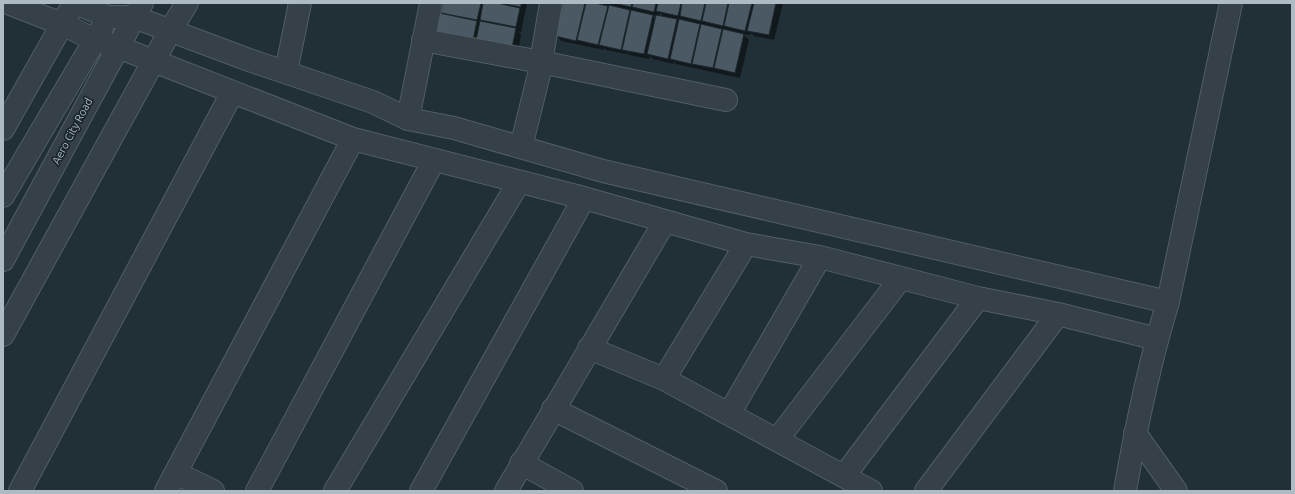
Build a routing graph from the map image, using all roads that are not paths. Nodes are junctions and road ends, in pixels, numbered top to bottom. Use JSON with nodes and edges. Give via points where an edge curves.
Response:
{"nodes":[{"id":1,"x":8,"y":3,"type":"edge"},
{"id":2,"x":75,"y":3,"type":"edge"},
{"id":3,"x":187,"y":3,"type":"edge"},
{"id":4,"x":300,"y":3,"type":"edge"},
{"id":5,"x":431,"y":3,"type":"edge"},
{"id":6,"x":551,"y":3,"type":"edge"},
{"id":7,"x":1231,"y":3,"type":"edge"},
{"id":8,"x":112,"y":10,"type":"edge"},
{"id":9,"x":138,"y":10,"type":"edge"},
{"id":10,"x":62,"y":24,"type":"junction"},
{"id":11,"x":170,"y":31,"type":"junction"},
{"id":12,"x":95,"y":40,"type":"junction"},
{"id":13,"x":424,"y":40,"type":"junction"},
{"id":14,"x":118,"y":47,"type":"junction"},
{"id":15,"x":153,"y":62,"type":"junction"},
{"id":16,"x":540,"y":62,"type":"junction"},
{"id":17,"x":286,"y":72,"type":"junction"},
{"id":18,"x":232,"y":93,"type":"junction"},
{"id":19,"x":726,"y":100,"type":"dead end"},
{"id":20,"x":408,"y":119,"type":"junction"},
{"id":21,"x":3,"y":129,"type":"edge"},
{"id":22,"x":353,"y":139,"type":"junction"},
{"id":23,"x":521,"y":147,"type":"junction"},
{"id":24,"x":434,"y":160,"type":"junction"},
{"id":25,"x":520,"y":182,"type":"junction"},
{"id":26,"x":3,"y":196,"type":"edge"},
{"id":27,"x":584,"y":198,"type":"junction"},
{"id":28,"x":665,"y":221,"type":"junction"},
{"id":29,"x":746,"y":244,"type":"junction"},
{"id":30,"x":820,"y":257,"type":"junction"},
{"id":31,"x":3,"y":260,"type":"edge"},
{"id":32,"x":901,"y":278,"type":"junction"},
{"id":33,"x":978,"y":298,"type":"junction"},
{"id":34,"x":1168,"y":302,"type":"junction"},
{"id":35,"x":1058,"y":314,"type":"junction"},
{"id":36,"x":3,"y":335,"type":"edge"},
{"id":37,"x":1157,"y":338,"type":"junction"},
{"id":38,"x":589,"y":348,"type":"junction"},
{"id":39,"x":664,"y":379,"type":"junction"},
{"id":40,"x":553,"y":409,"type":"junction"},
{"id":41,"x":729,"y":414,"type":"junction"},
{"id":42,"x":1135,"y":433,"type":"junction"},
{"id":43,"x":777,"y":440,"type":"junction"},
{"id":44,"x":521,"y":463,"type":"junction"},
{"id":45,"x":844,"y":476,"type":"junction"},
{"id":46,"x":171,"y":482,"type":"edge"},
{"id":47,"x":20,"y":491,"type":"edge"},
{"id":48,"x":213,"y":491,"type":"edge"},
{"id":49,"x":257,"y":491,"type":"edge"},
{"id":50,"x":335,"y":491,"type":"edge"},
{"id":51,"x":421,"y":491,"type":"edge"},
{"id":52,"x":506,"y":491,"type":"edge"},
{"id":53,"x":572,"y":491,"type":"edge"},
{"id":54,"x":716,"y":491,"type":"edge"},
{"id":55,"x":872,"y":491,"type":"edge"},
{"id":56,"x":926,"y":491,"type":"edge"},
{"id":57,"x":1125,"y":491,"type":"edge"},
{"id":58,"x":1176,"y":491,"type":"edge"}],
"edges":[{"from":1,"to":10,"type":"street"},
{"from":2,"to":8,"type":"street"},
{"from":2,"to":10,"type":"street"},
{"from":3,"to":11,"type":"street"},
{"from":4,"to":17,"type":"street"},
{"from":5,"to":13,"type":"street"},
{"from":6,"to":16,"type":"street"},
{"from":7,"to":34,"type":"street"},
{"from":8,"to":9,"type":"street"},
{"from":8,"to":12,"type":"street"},
{"from":9,"to":11,"type":"street"},
{"from":9,"to":14,"type":"street","name":"Aero City Road"},
{"from":10,"to":12,"type":"street"},
{"from":10,"to":21,"type":"street"},
{"from":11,"to":15,"type":"street"},
{"from":11,"to":17,"type":"street"},
{"from":12,"to":14,"type":"street"},
{"from":12,"to":26,"type":"street"},
{"from":13,"to":16,"type":"street"},
{"from":13,"to":20,"type":"street"},
{"from":14,"to":15,"type":"street"},
{"from":14,"to":31,"type":"street","name":"Aero City Road"},
{"from":15,"to":18,"type":"street"},
{"from":15,"to":36,"type":"street"},
{"from":16,"to":19,"type":"street"},
{"from":16,"to":23,"type":"street"},
{"from":17,"to":20,"type":"street","via":[[373,102]]},
{"from":18,"to":22,"type":"street"},
{"from":18,"to":47,"type":"street"},
{"from":20,"to":23,"type":"street","via":[[454,128]]},
{"from":22,"to":24,"type":"street"},
{"from":22,"to":46,"type":"street"},
{"from":23,"to":34,"type":"street","via":[[603,171]]},
{"from":24,"to":25,"type":"street"},
{"from":24,"to":49,"type":"street"},
{"from":25,"to":27,"type":"street"},
{"from":25,"to":50,"type":"street"},
{"from":27,"to":28,"type":"street"},
{"from":27,"to":51,"type":"street"},
{"from":28,"to":29,"type":"street"},
{"from":28,"to":38,"type":"street"},
{"from":29,"to":30,"type":"street"},
{"from":29,"to":39,"type":"street"},
{"from":30,"to":32,"type":"street"},
{"from":30,"to":41,"type":"street"},
{"from":32,"to":33,"type":"street"},
{"from":32,"to":43,"type":"street"},
{"from":33,"to":35,"type":"street"},
{"from":33,"to":45,"type":"street"},
{"from":34,"to":37,"type":"street"},
{"from":35,"to":37,"type":"street"},
{"from":35,"to":56,"type":"street"},
{"from":37,"to":42,"type":"street"},
{"from":38,"to":39,"type":"street"},
{"from":38,"to":40,"type":"street"},
{"from":39,"to":41,"type":"street"},
{"from":40,"to":44,"type":"street"},
{"from":40,"to":54,"type":"street"},
{"from":41,"to":43,"type":"street"},
{"from":42,"to":57,"type":"street"},
{"from":42,"to":58,"type":"street"},
{"from":43,"to":45,"type":"street"},
{"from":44,"to":52,"type":"street"},
{"from":44,"to":53,"type":"street"},
{"from":45,"to":55,"type":"street"},
{"from":46,"to":48,"type":"street"}]}
